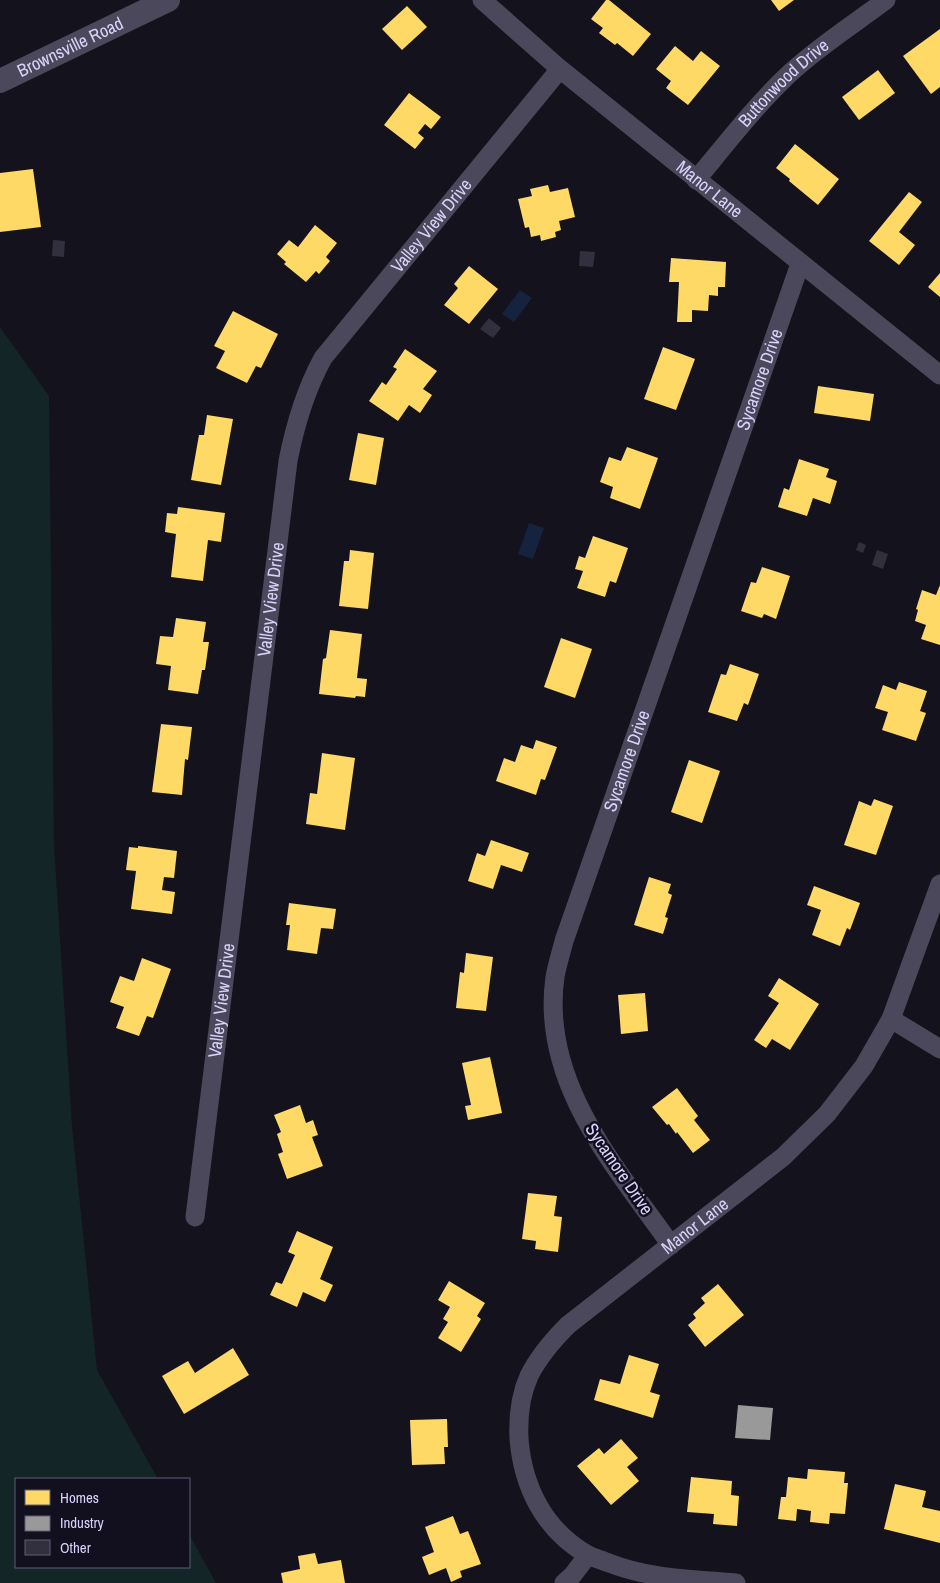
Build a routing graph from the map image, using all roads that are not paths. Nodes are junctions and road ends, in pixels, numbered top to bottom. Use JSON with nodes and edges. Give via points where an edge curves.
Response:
{"nodes":[{"id":1,"x":168,"y":0,"type":"edge"},
{"id":2,"x":482,"y":0,"type":"edge"},
{"id":3,"x":886,"y":0,"type":"edge"},
{"id":4,"x":560,"y":69,"type":"junction"},
{"id":5,"x":0,"y":81,"type":"edge"},
{"id":6,"x":696,"y":180,"type":"junction"},
{"id":7,"x":800,"y":264,"type":"junction"},
{"id":8,"x":940,"y":375,"type":"edge"},
{"id":9,"x":940,"y":884,"type":"edge"},
{"id":10,"x":891,"y":1020,"type":"junction"},
{"id":11,"x":940,"y":1049,"type":"edge"},
{"id":12,"x":195,"y":1217,"type":"dead end"},
{"id":13,"x":671,"y":1245,"type":"junction"},
{"id":14,"x":588,"y":1555,"type":"junction"},
{"id":15,"x":564,"y":1583,"type":"edge"},
{"id":16,"x":736,"y":1583,"type":"edge"}],
"edges":[{"from":1,"to":5,"type":"street","name":"Brownsville Road"},
{"from":2,"to":4,"type":"street","name":"Manor Lane"},
{"from":3,"to":6,"type":"street","name":"Buttonwood Drive","via":[[790,74],[758,106]]},
{"from":4,"to":6,"type":"street","name":"Manor Lane"},
{"from":4,"to":12,"type":"street","name":"Valley View Drive","via":[[324,358],[311,380],[294,429]]},
{"from":6,"to":7,"type":"street","name":"Manor Lane"},
{"from":7,"to":8,"type":"street","name":"Manor Lane"},
{"from":7,"to":13,"type":"street","name":"Sycamore Drive","via":[[564,940],[555,978],[557,1043],[578,1107]]},
{"from":9,"to":10,"type":"street","name":"Manor Lane"},
{"from":10,"to":11,"type":"street"},
{"from":10,"to":13,"type":"street","name":"Manor Lane","via":[[864,1066],[827,1114],[783,1157]]},
{"from":13,"to":14,"type":"street","name":"Manor Lane","via":[[554,1339],[540,1357],[521,1399],[518,1423],[521,1460],[528,1486],[541,1512],[554,1527]]},
{"from":14,"to":15,"type":"street"},
{"from":14,"to":16,"type":"street","name":"Manor Lane","via":[[630,1571],[654,1576]]}]}
